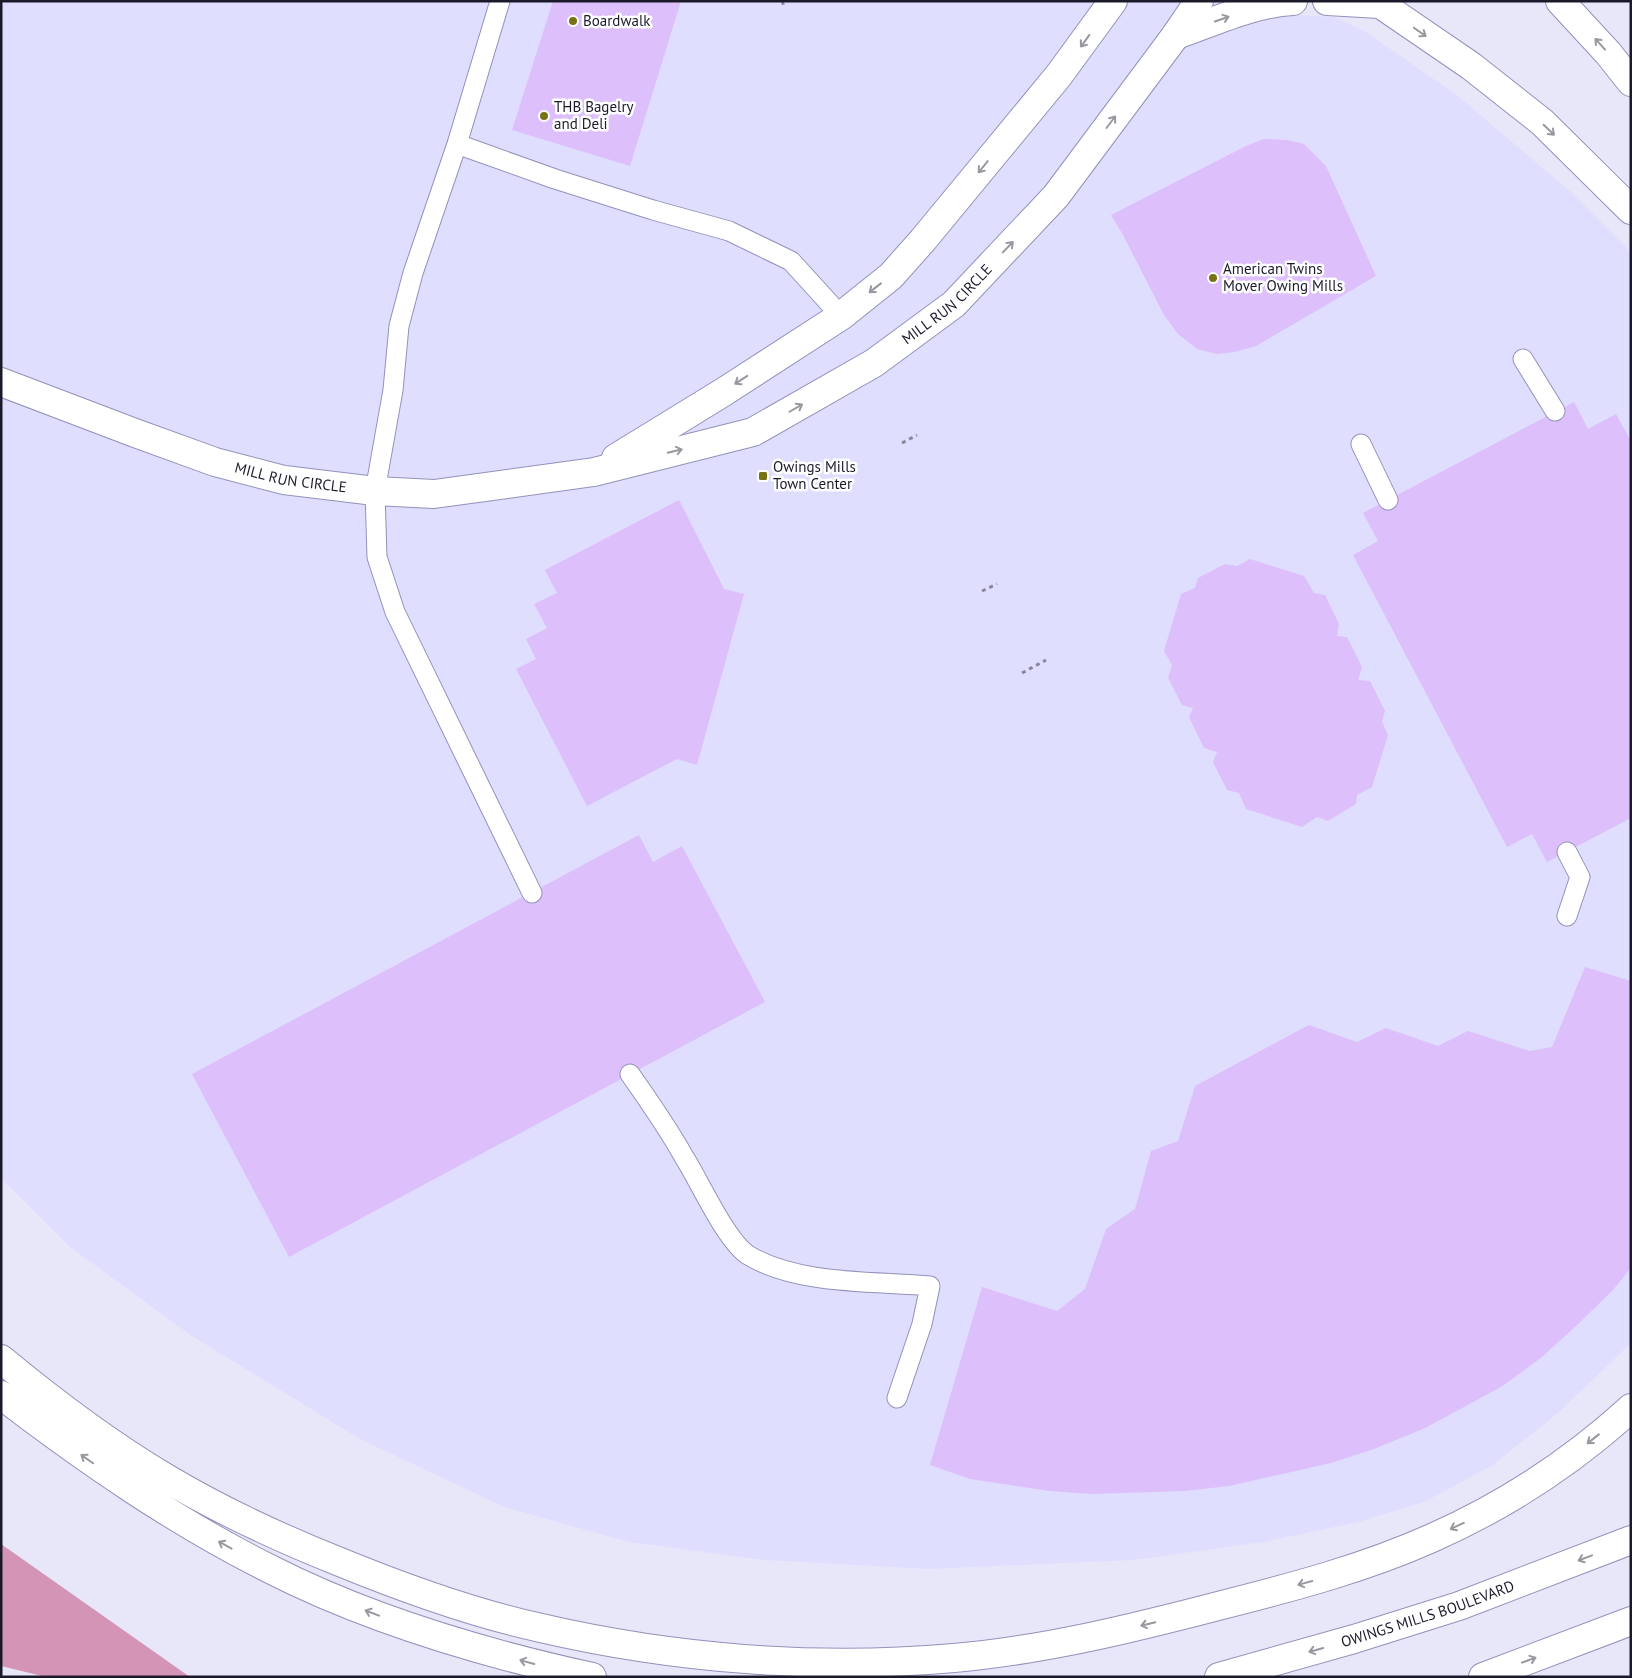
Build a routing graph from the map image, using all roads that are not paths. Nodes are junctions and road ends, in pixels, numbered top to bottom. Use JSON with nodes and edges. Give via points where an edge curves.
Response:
{"nodes":[{"id":1,"x":500,"y":1,"type":"edge"},
{"id":2,"x":1113,"y":1,"type":"edge"},
{"id":3,"x":1199,"y":1,"type":"edge"},
{"id":4,"x":1293,"y":1,"type":"edge"},
{"id":5,"x":1327,"y":1,"type":"edge"},
{"id":6,"x":1560,"y":1,"type":"edge"},
{"id":7,"x":1378,"y":3,"type":"edge"},
{"id":8,"x":1176,"y":35,"type":"junction"},
{"id":9,"x":1631,"y":82,"type":"edge"},
{"id":10,"x":457,"y":144,"type":"junction"},
{"id":11,"x":1631,"y":210,"type":"edge"},
{"id":12,"x":841,"y":316,"type":"junction"},
{"id":13,"x":1523,"y":359,"type":"dead end"},
{"id":14,"x":1,"y":382,"type":"edge"},
{"id":15,"x":1556,"y":411,"type":"dead end"},
{"id":16,"x":1361,"y":444,"type":"dead end"},
{"id":17,"x":594,"y":472,"type":"junction"},
{"id":18,"x":375,"y":491,"type":"junction"},
{"id":19,"x":1388,"y":500,"type":"dead end"},
{"id":20,"x":1567,"y":852,"type":"dead end"},
{"id":21,"x":532,"y":893,"type":"dead end"},
{"id":22,"x":1567,"y":916,"type":"dead end"},
{"id":23,"x":630,"y":1074,"type":"dead end"},
{"id":24,"x":1,"y":1359,"type":"edge"},
{"id":25,"x":1,"y":1395,"type":"edge"},
{"id":26,"x":897,"y":1398,"type":"dead end"},
{"id":27,"x":1631,"y":1408,"type":"edge"},
{"id":28,"x":1631,"y":1540,"type":"edge"},
{"id":29,"x":1631,"y":1621,"type":"edge"},
{"id":30,"x":592,"y":1677,"type":"edge"},
{"id":31,"x":1219,"y":1677,"type":"edge"},
{"id":32,"x":1484,"y":1677,"type":"edge"}],
"edges":[{"from":1,"to":10,"type":"lane"},
{"from":2,"to":12,"type":"main road","name":"MILL RUN CIRCLE","one_way":true,"via":[[1059,75],[923,240],[891,276]]},
{"from":3,"to":8,"type":"main road","name":"MILL RUN CIRCLE"},
{"from":8,"to":4,"type":"main road","one_way":true,"via":[[1250,10]]},
{"from":5,"to":7,"type":"main road"},
{"from":9,"to":6,"type":"main road","one_way":true},
{"from":7,"to":11,"type":"main road","one_way":true,"via":[[1471,66],[1542,122]]},
{"from":17,"to":8,"type":"main road","name":"MILL RUN CIRCLE","one_way":true,"via":[[753,432],[874,363],[901,344],[954,304],[1056,196]]},
{"from":10,"to":12,"type":"lane","via":[[555,179],[729,232],[791,261]]},
{"from":10,"to":18,"type":"lane","via":[[413,273],[399,326],[393,390]]},
{"from":12,"to":17,"type":"main road","name":"MILL RUN CIRCLE","one_way":true},
{"from":13,"to":15,"type":"lane"},
{"from":14,"to":18,"type":"main road","name":"MILL RUN CIRCLE","via":[[215,462],[284,480]]},
{"from":16,"to":19,"type":"lane"},
{"from":17,"to":18,"type":"main road","name":"MILL RUN CIRCLE","via":[[434,494]]},
{"from":18,"to":21,"type":"lane","via":[[377,557],[395,612]]},
{"from":20,"to":22,"type":"lane","via":[[1580,876]]},
{"from":23,"to":26,"type":"lane","via":[[667,1128],[728,1234],[746,1254],[773,1268],[830,1280],[930,1286],[922,1324]]},
{"from":27,"to":24,"type":"main road","one_way":true,"via":[[1527,1488],[1478,1516],[1430,1539],[1323,1578],[1081,1640],[957,1658],[833,1662],[677,1652],[605,1641],[458,1606],[386,1581],[241,1519],[166,1478],[97,1433]]},
{"from":30,"to":25,"type":"main road","one_way":true,"via":[[452,1641],[270,1570],[114,1477]]},
{"from":28,"to":31,"type":"main road","name":"OWINGS MILLS BOULEVARD","one_way":true,"via":[[1459,1606]]},
{"from":32,"to":29,"type":"main road","one_way":true}]}
